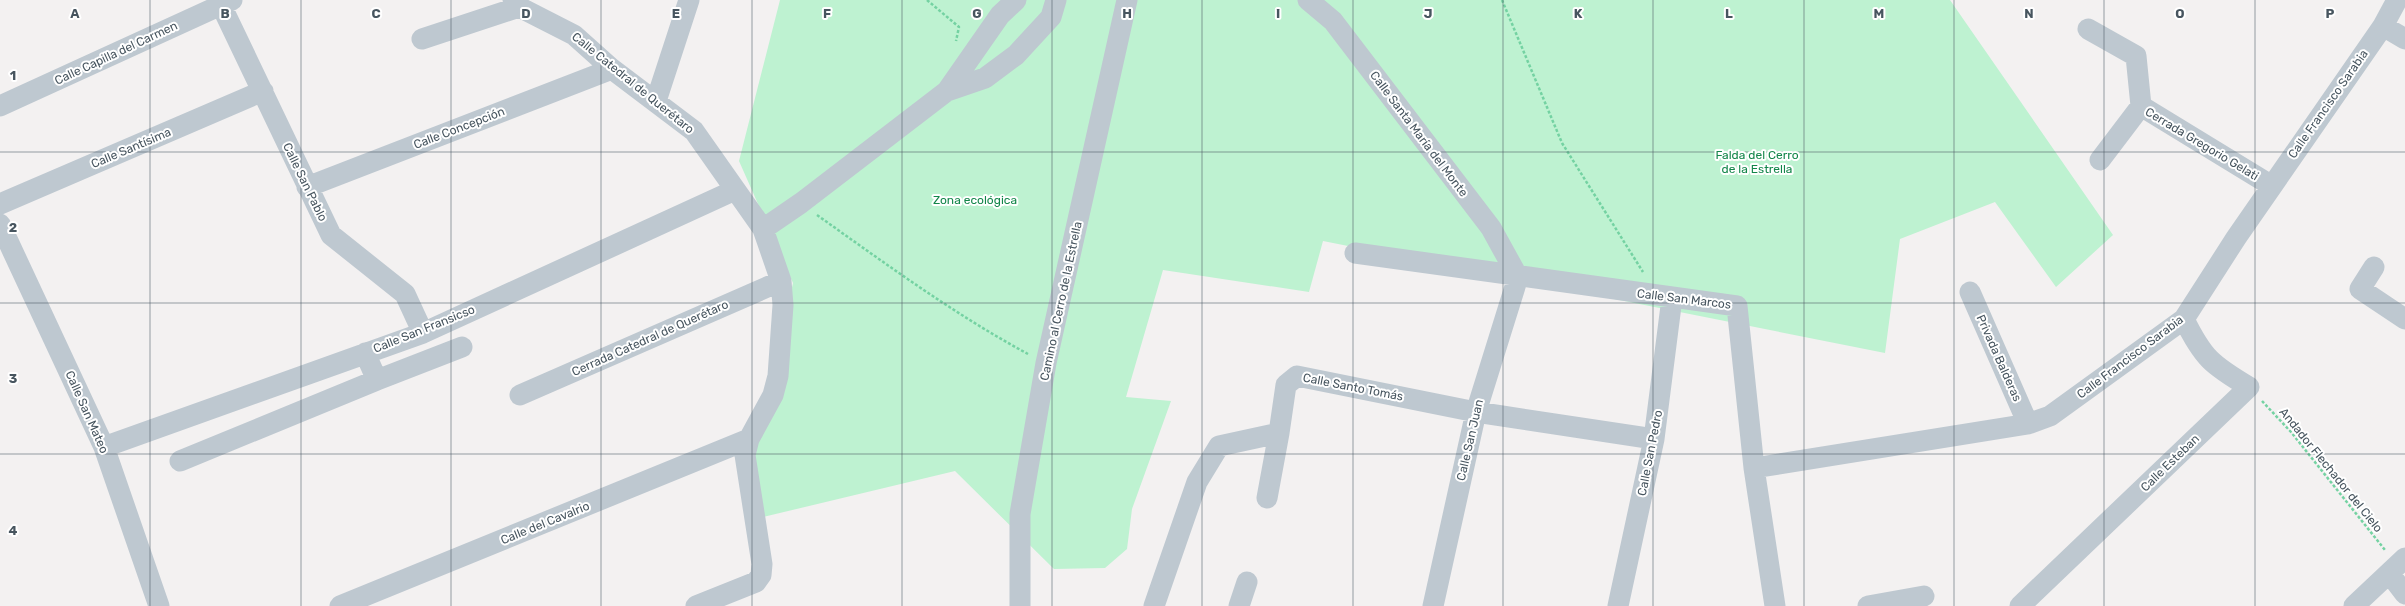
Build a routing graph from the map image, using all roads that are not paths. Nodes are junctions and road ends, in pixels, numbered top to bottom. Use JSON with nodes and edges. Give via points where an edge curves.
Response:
{"nodes":[{"id":1,"x":689,"y":0,"type":"edge"},
{"id":2,"x":1016,"y":0,"type":"edge"},
{"id":3,"x":1056,"y":0,"type":"edge"},
{"id":4,"x":1127,"y":0,"type":"edge"},
{"id":5,"x":1308,"y":0,"type":"edge"},
{"id":6,"x":2397,"y":0,"type":"edge"},
{"id":7,"x":516,"y":3,"type":"edge"},
{"id":8,"x":215,"y":4,"type":"edge"},
{"id":9,"x":2383,"y":26,"type":"junction"},
{"id":10,"x":2088,"y":30,"type":"dead end"},
{"id":11,"x":422,"y":39,"type":"dead end"},
{"id":12,"x":2405,"y":39,"type":"edge"},
{"id":13,"x":612,"y":69,"type":"junction"},
{"id":14,"x":262,"y":91,"type":"junction"},
{"id":15,"x":947,"y":91,"type":"junction"},
{"id":16,"x":656,"y":101,"type":"junction"},
{"id":17,"x":0,"y":106,"type":"edge"},
{"id":18,"x":2141,"y":106,"type":"junction"},
{"id":19,"x":2100,"y":160,"type":"dead end"},
{"id":20,"x":2272,"y":186,"type":"junction"},
{"id":21,"x":307,"y":187,"type":"junction"},
{"id":22,"x":736,"y":190,"type":"junction"},
{"id":23,"x":0,"y":204,"type":"edge"},
{"id":24,"x":0,"y":224,"type":"edge"},
{"id":25,"x":763,"y":229,"type":"junction"},
{"id":26,"x":1355,"y":253,"type":"dead end"},
{"id":27,"x":2374,"y":268,"type":"dead end"},
{"id":28,"x":1518,"y":277,"type":"junction"},
{"id":29,"x":781,"y":281,"type":"junction"},
{"id":30,"x":1970,"y":292,"type":"dead end"},
{"id":31,"x":1666,"y":297,"type":"junction"},
{"id":32,"x":2184,"y":319,"type":"junction"},
{"id":33,"x":2405,"y":319,"type":"edge"},
{"id":34,"x":423,"y":332,"type":"junction"},
{"id":35,"x":462,"y":347,"type":"dead end"},
{"id":36,"x":366,"y":353,"type":"junction"},
{"id":37,"x":377,"y":380,"type":"junction"},
{"id":38,"x":520,"y":395,"type":"dead end"},
{"id":39,"x":1476,"y":412,"type":"junction"},
{"id":40,"x":2028,"y":424,"type":"junction"},
{"id":41,"x":1279,"y":433,"type":"junction"},
{"id":42,"x":749,"y":439,"type":"junction"},
{"id":43,"x":1654,"y":439,"type":"junction"},
{"id":44,"x":104,"y":447,"type":"junction"},
{"id":45,"x":180,"y":461,"type":"dead end"},
{"id":46,"x":1754,"y":468,"type":"junction"},
{"id":47,"x":1267,"y":498,"type":"dead end"},
{"id":48,"x":2397,"y":566,"type":"edge"},
{"id":49,"x":1247,"y":582,"type":"dead end"},
{"id":50,"x":2405,"y":594,"type":"edge"},
{"id":51,"x":1924,"y":596,"type":"dead end"},
{"id":52,"x":159,"y":606,"type":"edge"},
{"id":53,"x":340,"y":606,"type":"edge"},
{"id":54,"x":696,"y":606,"type":"edge"},
{"id":55,"x":1020,"y":606,"type":"edge"},
{"id":56,"x":1154,"y":606,"type":"edge"},
{"id":57,"x":1239,"y":606,"type":"edge"},
{"id":58,"x":1433,"y":606,"type":"edge"},
{"id":59,"x":1618,"y":606,"type":"edge"},
{"id":60,"x":1775,"y":606,"type":"edge"},
{"id":61,"x":1868,"y":606,"type":"edge"},
{"id":62,"x":2020,"y":606,"type":"edge"},
{"id":63,"x":2354,"y":606,"type":"edge"}],
"edges":[{"from":1,"to":16,"type":"street"},
{"from":2,"to":15,"type":"street","via":[[1000,15]]},
{"from":3,"to":15,"type":"street","via":[[1050,17],[1016,56],[985,78]]},
{"from":4,"to":55,"type":"street","name":"Camino al Cerro de la Estrella","via":[[1046,363],[1020,514]]},
{"from":5,"to":28,"type":"street","name":"Calle Santa María del Monte","via":[[1333,21],[1491,228]]},
{"from":6,"to":9,"type":"street","name":"Calle Francisco Sarabia"},
{"from":7,"to":11,"type":"street"},
{"from":7,"to":13,"type":"street","name":"Calle Catedral de Querétaro","via":[[574,35]]},
{"from":8,"to":14,"type":"street","name":"Calle San Pablo"},
{"from":8,"to":17,"type":"street","name":"Calle Capilla del Carmen"},
{"from":9,"to":12,"type":"street"},
{"from":9,"to":20,"type":"street","name":"Calle Francisco Sarabia"},
{"from":10,"to":18,"type":"street","name":"Cerrada Gregorio Gelati","via":[[2136,56]]},
{"from":13,"to":16,"type":"street","name":"Calle Catedral de Querétaro"},
{"from":13,"to":21,"type":"street","name":"Calle Concepción"},
{"from":14,"to":21,"type":"street","name":"Calle San Pablo"},
{"from":14,"to":23,"type":"street","name":"Calle Santísima"},
{"from":15,"to":25,"type":"street"},
{"from":16,"to":22,"type":"street","name":"Calle Catedral de Querétaro","via":[[694,131]]},
{"from":18,"to":19,"type":"street"},
{"from":18,"to":20,"type":"street","name":"Cerrada Gregorio Gelati"},
{"from":20,"to":32,"type":"street","name":"Calle Francisco Sarabia"},
{"from":21,"to":34,"type":"street","name":"Calle San Pablo","via":[[331,235],[405,294]]},
{"from":22,"to":25,"type":"street","name":"Calle Catedral de Querétaro"},
{"from":22,"to":34,"type":"street","name":"Calle San Fransicso"},
{"from":24,"to":44,"type":"street","name":"Calle San Mateo"},
{"from":25,"to":29,"type":"street","name":"Calle Catedral de Querétaro"},
{"from":26,"to":28,"type":"street","name":"Calle San Marcos"},
{"from":27,"to":33,"type":"street","via":[[2360,289]]},
{"from":28,"to":31,"type":"street","name":"Calle San Marcos"},
{"from":28,"to":39,"type":"street","name":"Calle San Juan"},
{"from":29,"to":38,"type":"street","name":"Cerrada Catedral de Querétaro"},
{"from":29,"to":42,"type":"street","name":"Calle Catedral de Querétaro","via":[[783,305],[778,376],[773,395]]},
{"from":30,"to":40,"type":"street","name":"Privada Balderas"},
{"from":31,"to":43,"type":"street","name":"Calle San Pedro"},
{"from":31,"to":46,"type":"street","name":"Calle San Marcos","via":[[1737,306]]},
{"from":32,"to":40,"type":"street","name":"Calle Francisco Sarabia","via":[[2050,416]]},
{"from":32,"to":62,"type":"street","name":"Calle Esteban","via":[[2197,346],[2216,367],[2249,387]]},
{"from":34,"to":36,"type":"street","name":"Calle San Fransicso"},
{"from":35,"to":37,"type":"street"},
{"from":36,"to":37,"type":"street"},
{"from":36,"to":44,"type":"street","name":"Calle San Fransicso"},
{"from":37,"to":45,"type":"street"},
{"from":39,"to":41,"type":"street","name":"Calle Santo Tomás","via":[[1297,376],[1286,385]]},
{"from":39,"to":43,"type":"street","name":"Calle Santo Tomás"},
{"from":39,"to":58,"type":"street","name":"Calle San Juan"},
{"from":40,"to":46,"type":"street","name":"Calle Francisco Sarabia"},
{"from":41,"to":47,"type":"street"},
{"from":41,"to":56,"type":"street","via":[[1219,446],[1198,482]]},
{"from":42,"to":53,"type":"street","name":"Calle del Cavalrio"},
{"from":42,"to":54,"type":"street","name":"Calle Catedral de Querétaro","via":[[745,455],[762,564],[761,575],[756,582]]},
{"from":43,"to":59,"type":"street","name":"Calle San Pedro"},
{"from":44,"to":52,"type":"street","name":"Calle San Mateo"},
{"from":46,"to":60,"type":"street","name":"Calle San Marcos"},
{"from":48,"to":50,"type":"street"},
{"from":48,"to":63,"type":"street"},
{"from":49,"to":57,"type":"street"},
{"from":51,"to":61,"type":"street"}]}
